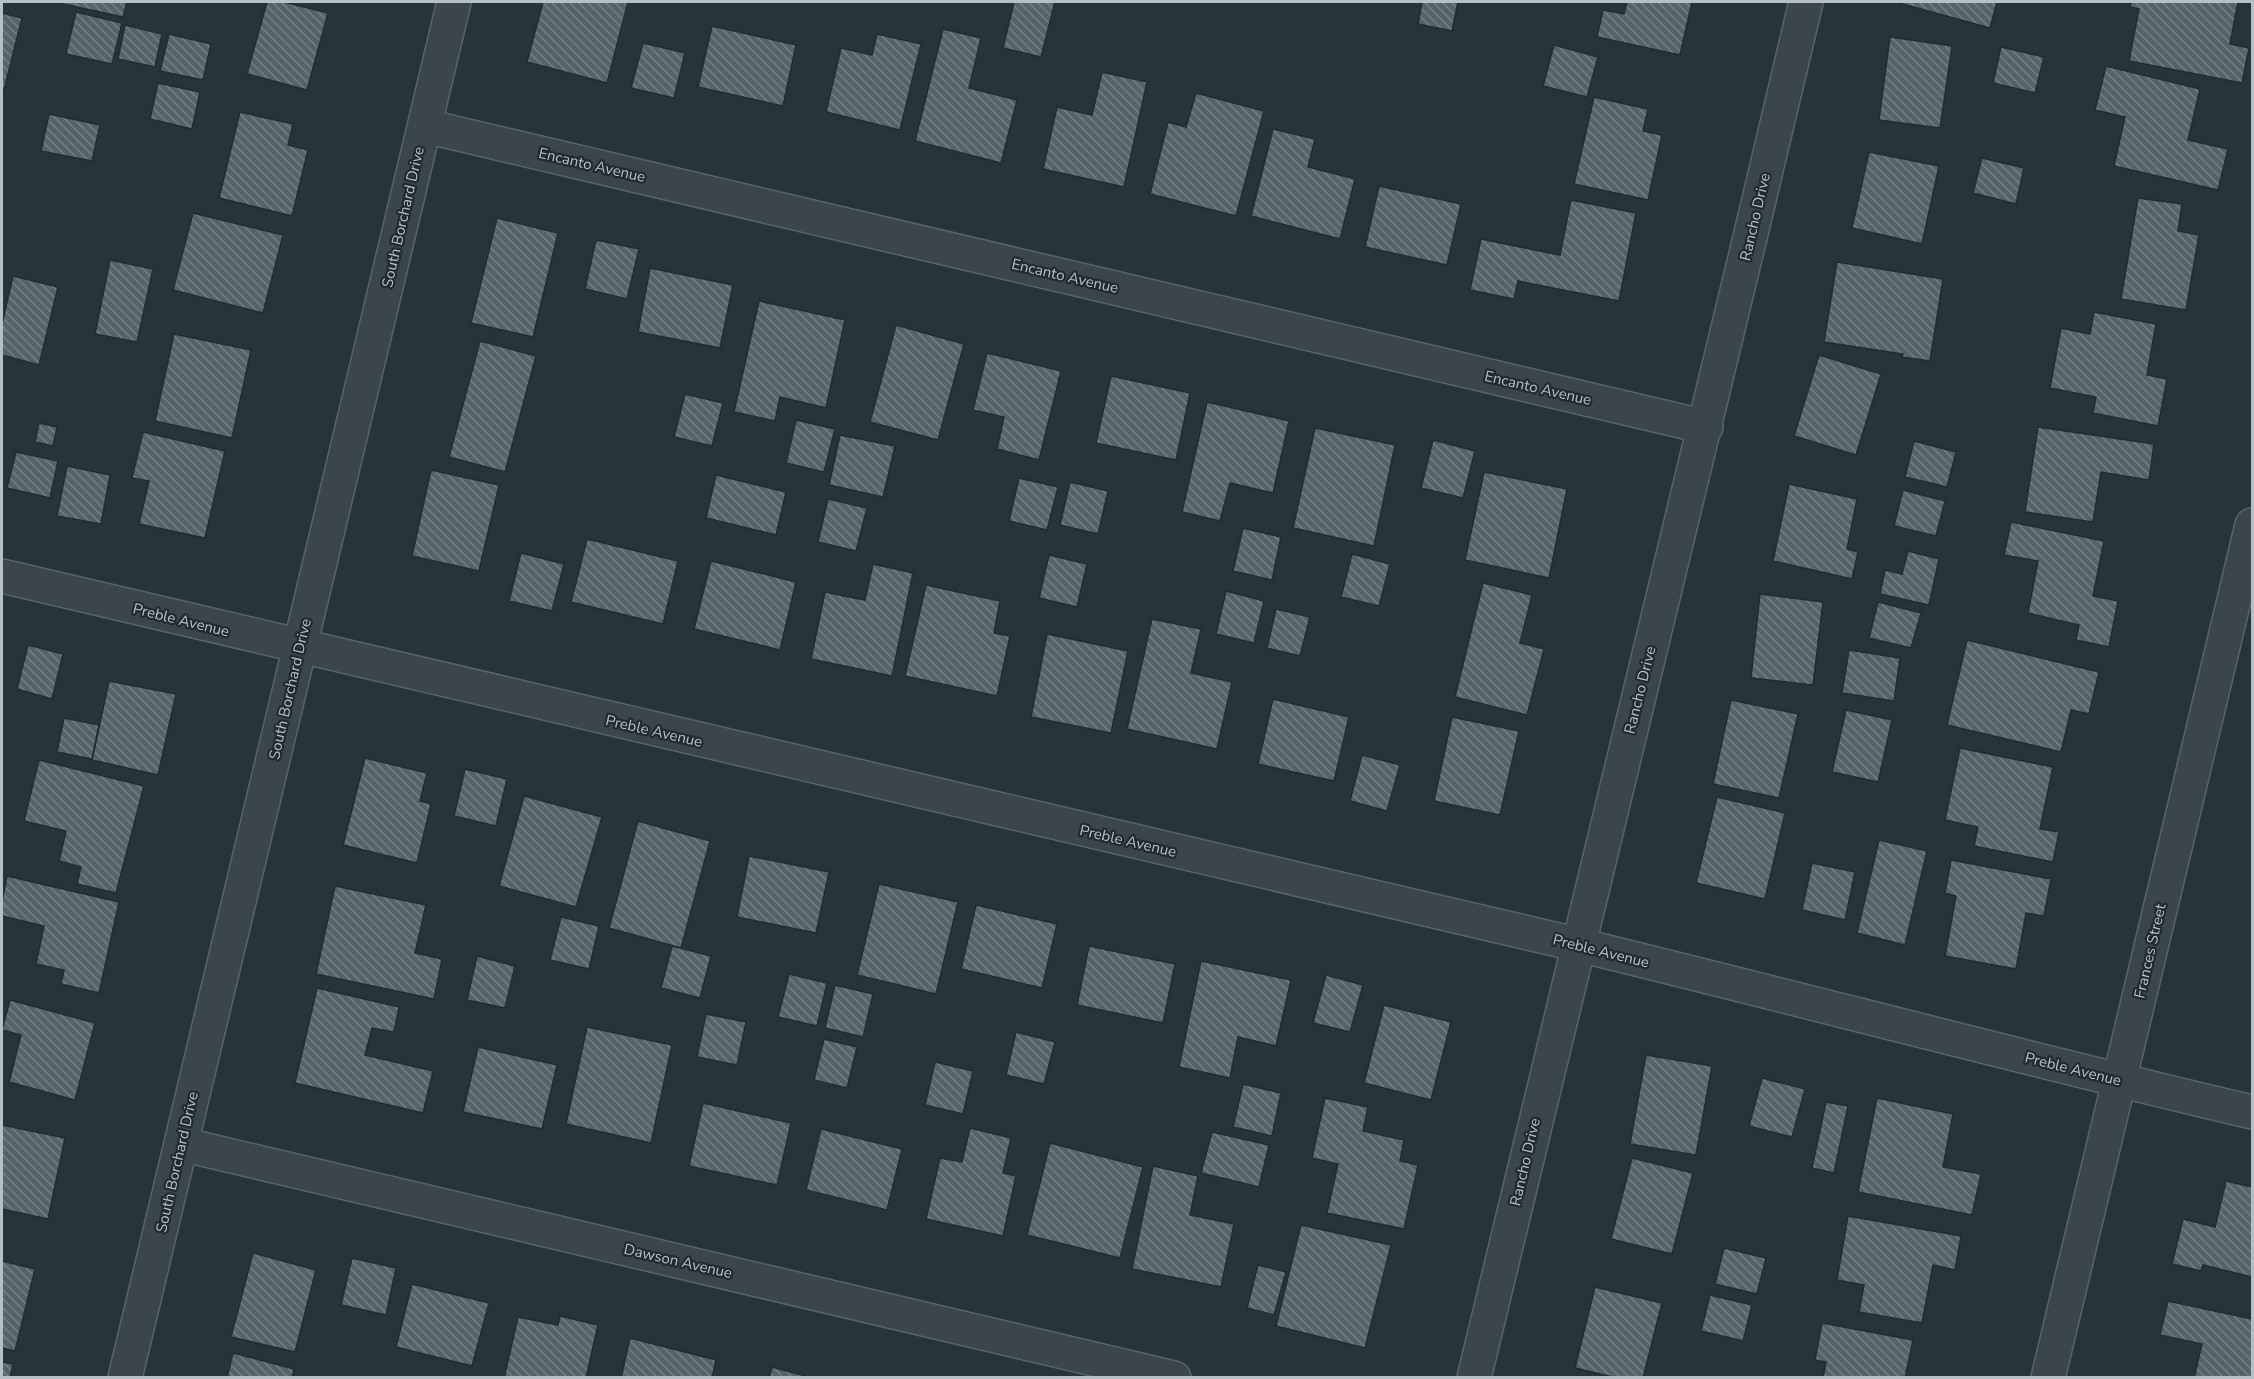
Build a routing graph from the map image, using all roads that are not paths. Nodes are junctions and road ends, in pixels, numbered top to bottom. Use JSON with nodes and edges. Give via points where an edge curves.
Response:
{"nodes":[{"id":1,"x":454,"y":2,"type":"edge"},
{"id":2,"x":1806,"y":2,"type":"edge"},
{"id":3,"x":425,"y":126,"type":"junction"},
{"id":4,"x":1706,"y":427,"type":"junction"},
{"id":5,"x":2253,"y":525,"type":"edge"},
{"id":6,"x":2,"y":576,"type":"edge"},
{"id":7,"x":300,"y":648,"type":"junction"},
{"id":8,"x":1577,"y":945,"type":"junction"},
{"id":9,"x":2119,"y":1080,"type":"junction"},
{"id":10,"x":2253,"y":1112,"type":"edge"},
{"id":11,"x":181,"y":1144,"type":"junction"},
{"id":12,"x":125,"y":1377,"type":"edge"},
{"id":13,"x":1174,"y":1377,"type":"edge"},
{"id":14,"x":1474,"y":1377,"type":"edge"},
{"id":15,"x":2048,"y":1377,"type":"edge"}],
"edges":[{"from":1,"to":3,"type":"street","name":"South Borchard Drive"},
{"from":2,"to":4,"type":"street","name":"Rancho Drive"},
{"from":3,"to":4,"type":"street","name":"Encanto Avenue"},
{"from":3,"to":7,"type":"street","name":"South Borchard Drive"},
{"from":4,"to":8,"type":"street","name":"Rancho Drive"},
{"from":5,"to":9,"type":"street","name":"Frances Street"},
{"from":6,"to":7,"type":"street","name":"Preble Avenue"},
{"from":7,"to":8,"type":"street","name":"Preble Avenue"},
{"from":7,"to":11,"type":"street","name":"South Borchard Drive"},
{"from":8,"to":9,"type":"street","name":"Preble Avenue"},
{"from":8,"to":14,"type":"street","name":"Rancho Drive"},
{"from":9,"to":10,"type":"street","name":"Preble Avenue"},
{"from":9,"to":15,"type":"street","name":"Frances Street"},
{"from":11,"to":12,"type":"street","name":"South Borchard Drive"},
{"from":11,"to":13,"type":"street","name":"Dawson Avenue"}]}
